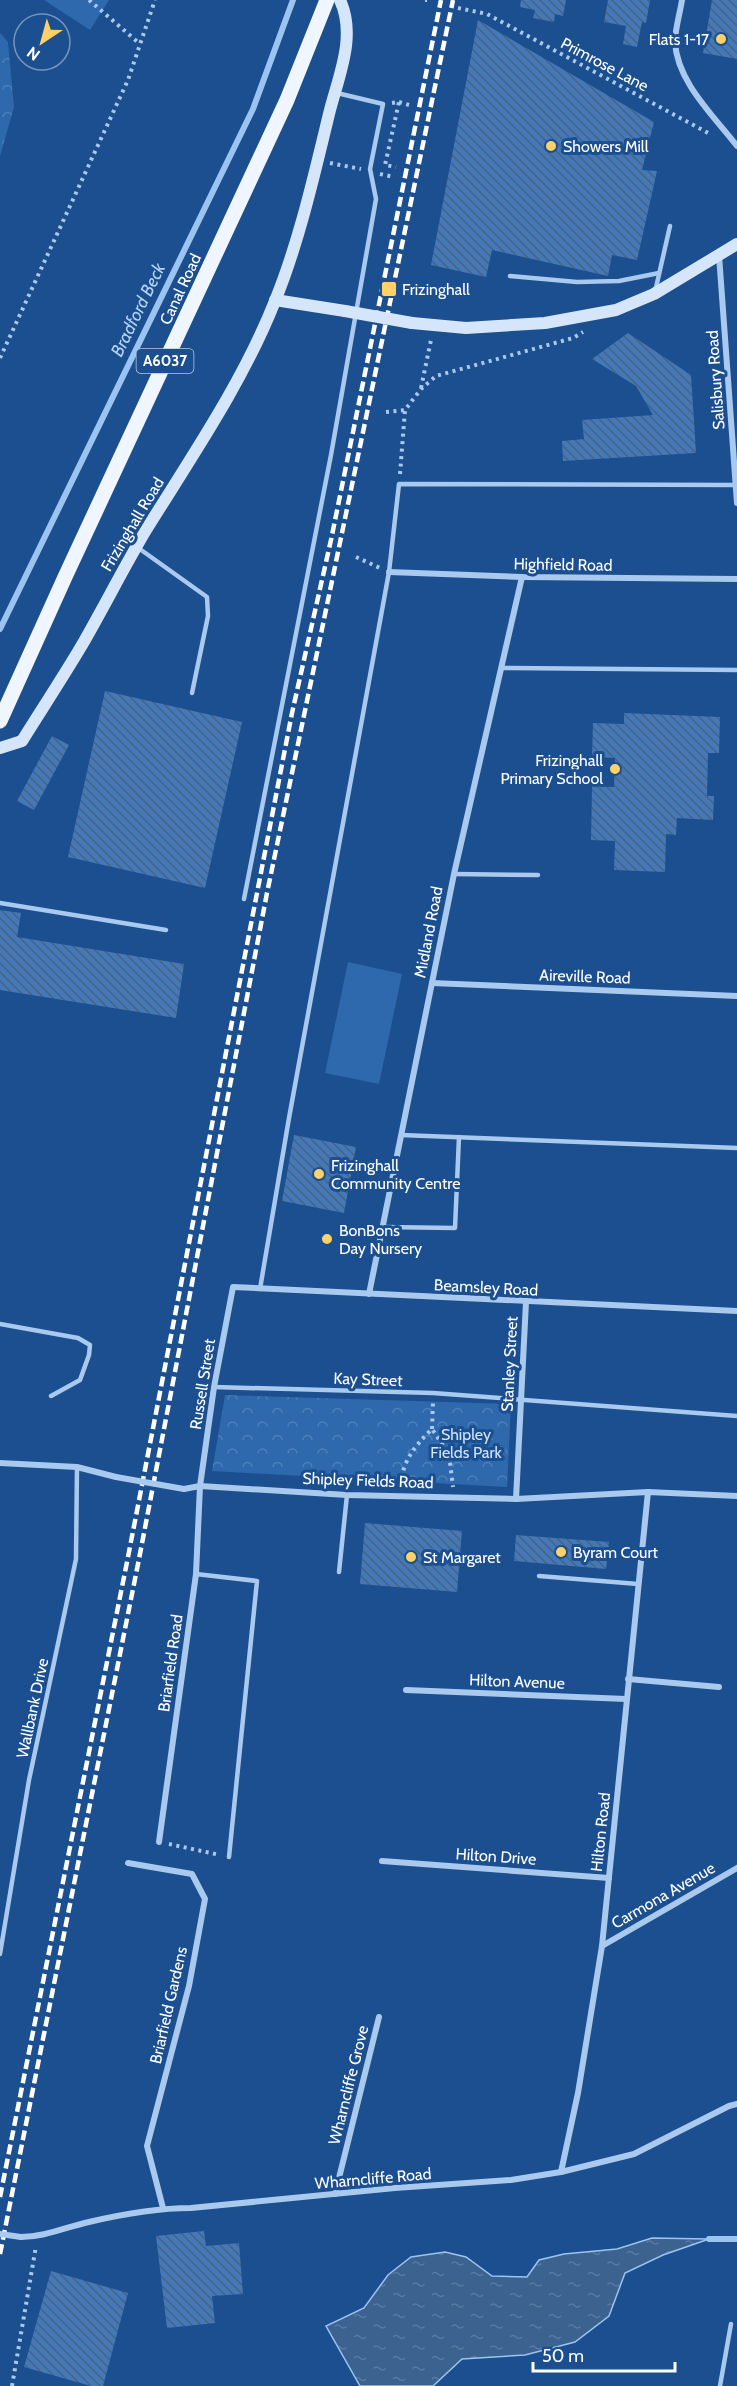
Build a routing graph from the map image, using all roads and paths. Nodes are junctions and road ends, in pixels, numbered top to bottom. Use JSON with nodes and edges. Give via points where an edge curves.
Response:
{"nodes":[{"id":1,"x":89,"y":0,"type":"edge"},
{"id":2,"x":154,"y":0,"type":"edge"},
{"id":3,"x":327,"y":0,"type":"edge"},
{"id":4,"x":340,"y":0,"type":"edge"},
{"id":5,"x":682,"y":0,"type":"edge"},
{"id":6,"x":458,"y":8,"type":"dead end"},
{"id":7,"x":140,"y":44,"type":"junction"},
{"id":8,"x":334,"y":92,"type":"junction"},
{"id":9,"x":399,"y":102,"type":"junction"},
{"id":10,"x":384,"y":104,"type":"junction"},
{"id":11,"x":409,"y":105,"type":"dead end"},
{"id":12,"x":716,"y":137,"type":"dead end"},
{"id":13,"x":737,"y":146,"type":"edge"},
{"id":14,"x":396,"y":167,"type":"dead end"},
{"id":15,"x":377,"y":173,"type":"dead end"},
{"id":16,"x":394,"y":177,"type":"dead end"},
{"id":17,"x":670,"y":226,"type":"dead end"},
{"id":18,"x":737,"y":244,"type":"edge"},
{"id":19,"x":719,"y":255,"type":"junction"},
{"id":20,"x":659,"y":273,"type":"junction"},
{"id":21,"x":510,"y":276,"type":"dead end"},
{"id":22,"x":654,"y":294,"type":"junction"},
{"id":23,"x":276,"y":300,"type":"junction"},
{"id":24,"x":590,"y":327,"type":"dead end"},
{"id":25,"x":428,"y":357,"type":"dead end"},
{"id":26,"x":0,"y":358,"type":"edge"},
{"id":27,"x":421,"y":389,"type":"junction"},
{"id":28,"x":405,"y":411,"type":"junction"},
{"id":29,"x":386,"y":412,"type":"dead end"},
{"id":30,"x":399,"y":484,"type":"junction"},
{"id":31,"x":736,"y":485,"type":"edge"},
{"id":32,"x":737,"y":503,"type":"edge"},
{"id":33,"x":136,"y":546,"type":"junction"},
{"id":34,"x":356,"y":557,"type":"dead end"},
{"id":35,"x":389,"y":572,"type":"junction"},
{"id":36,"x":522,"y":577,"type":"junction"},
{"id":37,"x":737,"y":579,"type":"edge"},
{"id":38,"x":501,"y":669,"type":"junction"},
{"id":39,"x":737,"y":670,"type":"edge"},
{"id":40,"x":192,"y":693,"type":"dead end"},
{"id":41,"x":0,"y":722,"type":"edge"},
{"id":42,"x":0,"y":748,"type":"edge"},
{"id":43,"x":454,"y":874,"type":"junction"},
{"id":44,"x":538,"y":875,"type":"dead end"},
{"id":45,"x":244,"y":899,"type":"dead end"},
{"id":46,"x":0,"y":903,"type":"edge"},
{"id":47,"x":165,"y":930,"type":"dead end"},
{"id":48,"x":432,"y":983,"type":"junction"},
{"id":49,"x":737,"y":996,"type":"edge"},
{"id":50,"x":401,"y":1136,"type":"junction"},
{"id":51,"x":459,"y":1137,"type":"junction"},
{"id":52,"x":737,"y":1148,"type":"edge"},
{"id":53,"x":383,"y":1227,"type":"junction"},
{"id":54,"x":233,"y":1287,"type":"joint"},
{"id":55,"x":260,"y":1289,"type":"junction"},
{"id":56,"x":369,"y":1294,"type":"junction"},
{"id":57,"x":526,"y":1302,"type":"junction"},
{"id":58,"x":737,"y":1311,"type":"edge"},
{"id":59,"x":0,"y":1324,"type":"edge"},
{"id":60,"x":214,"y":1387,"type":"junction"},
{"id":61,"x":433,"y":1393,"type":"junction"},
{"id":62,"x":51,"y":1396,"type":"dead end"},
{"id":63,"x":520,"y":1400,"type":"junction"},
{"id":64,"x":737,"y":1416,"type":"edge"},
{"id":65,"x":432,"y":1429,"type":"junction"},
{"id":66,"x":0,"y":1463,"type":"edge"},
{"id":67,"x":77,"y":1467,"type":"junction"},
{"id":68,"x":200,"y":1486,"type":"junction"},
{"id":69,"x":648,"y":1492,"type":"junction"},
{"id":70,"x":399,"y":1494,"type":"junction"},
{"id":71,"x":347,"y":1495,"type":"junction"},
{"id":72,"x":454,"y":1496,"type":"junction"},
{"id":73,"x":737,"y":1496,"type":"edge"},
{"id":74,"x":516,"y":1499,"type":"junction"},
{"id":75,"x":339,"y":1572,"type":"dead end"},
{"id":76,"x":196,"y":1574,"type":"junction"},
{"id":77,"x":538,"y":1576,"type":"dead end"},
{"id":78,"x":638,"y":1584,"type":"junction"},
{"id":79,"x":628,"y":1679,"type":"junction"},
{"id":80,"x":719,"y":1687,"type":"dead end"},
{"id":81,"x":406,"y":1690,"type":"dead end"},
{"id":82,"x":626,"y":1699,"type":"junction"},
{"id":83,"x":159,"y":1842,"type":"joint"},
{"id":84,"x":229,"y":1857,"type":"joint"},
{"id":85,"x":382,"y":1861,"type":"dead end"},
{"id":86,"x":128,"y":1863,"type":"dead end"},
{"id":87,"x":737,"y":1868,"type":"edge"},
{"id":88,"x":609,"y":1878,"type":"junction"},
{"id":89,"x":602,"y":1946,"type":"junction"},
{"id":90,"x":0,"y":1954,"type":"edge"},
{"id":91,"x":379,"y":2017,"type":"dead end"},
{"id":92,"x":737,"y":2104,"type":"edge"},
{"id":93,"x":561,"y":2172,"type":"junction"},
{"id":94,"x":335,"y":2194,"type":"junction"},
{"id":95,"x":163,"y":2208,"type":"junction"},
{"id":96,"x":0,"y":2234,"type":"edge"},
{"id":97,"x":38,"y":2237,"type":"junction"},
{"id":98,"x":731,"y":2324,"type":"dead end"},
{"id":99,"x":12,"y":2386,"type":"edge"},
{"id":100,"x":720,"y":2386,"type":"edge"}],
"edges":[{"from":1,"to":7,"type":"path"},
{"from":2,"to":7,"type":"path"},
{"from":3,"to":41,"type":"main road","name":"Canal Road","number":"A6037","via":[[288,100]]},
{"from":4,"to":8,"type":"street","name":"Frizinghall Road","via":[[349,37]]},
{"from":5,"to":13,"type":"street","via":[[675,39],[677,59],[689,84]]},
{"from":6,"to":12,"type":"path","name":"Primrose Lane","via":[[487,14]]},
{"from":7,"to":26,"type":"path","via":[[128,80]]},
{"from":8,"to":10,"type":"lane"},
{"from":8,"to":23,"type":"street","name":"Frizinghall Road"},
{"from":9,"to":10,"type":"path"},
{"from":9,"to":11,"type":"path"},
{"from":9,"to":14,"type":"path","via":[[385,165]]},
{"from":10,"to":45,"type":"lane","via":[[370,169],[376,199],[364,270]]},
{"from":15,"to":16,"type":"path"},
{"from":17,"to":20,"type":"lane"},
{"from":18,"to":19,"type":"street"},
{"from":19,"to":22,"type":"street"},
{"from":19,"to":31,"type":"street","name":"Salisbury Road"},
{"from":20,"to":21,"type":"lane","via":[[619,281],[577,282]]},
{"from":20,"to":22,"type":"lane"},
{"from":22,"to":23,"type":"street","bridge":true,"via":[[616,310],[545,322],[466,328]]},
{"from":23,"to":33,"type":"street","name":"Frizinghall Road","via":[[224,403]]},
{"from":24,"to":27,"type":"path","via":[[573,338],[436,376]]},
{"from":25,"to":27,"type":"path"},
{"from":27,"to":28,"type":"path"},
{"from":28,"to":29,"type":"path"},
{"from":28,"to":30,"type":"path"},
{"from":30,"to":31,"type":"lane"},
{"from":30,"to":35,"type":"lane"},
{"from":31,"to":32,"type":"street","name":"Salisbury Road"},
{"from":33,"to":40,"type":"lane","via":[[207,597],[208,616]]},
{"from":33,"to":42,"type":"street","name":"Frizinghall Road","via":[[82,645],[22,741]]},
{"from":34,"to":35,"type":"path"},
{"from":35,"to":36,"type":"street","name":"Highfield Road"},
{"from":35,"to":55,"type":"lane"},
{"from":36,"to":37,"type":"street","name":"Highfield Road"},
{"from":36,"to":38,"type":"street","name":"Midland Road"},
{"from":38,"to":39,"type":"lane"},
{"from":38,"to":43,"type":"street","name":"Midland Road"},
{"from":43,"to":44,"type":"lane"},
{"from":43,"to":48,"type":"street","name":"Midland Road"},
{"from":46,"to":47,"type":"lane"},
{"from":48,"to":49,"type":"street","name":"Aireville Road"},
{"from":48,"to":50,"type":"street","name":"Midland Road"},
{"from":50,"to":51,"type":"lane"},
{"from":50,"to":53,"type":"street","name":"Midland Road"},
{"from":51,"to":52,"type":"lane"},
{"from":51,"to":53,"type":"lane","via":[[455,1228]]},
{"from":53,"to":56,"type":"street","name":"Midland Road"},
{"from":54,"to":55,"type":"street","name":"Beamsley Road"},
{"from":54,"to":60,"type":"street","name":"Russell Street"},
{"from":55,"to":56,"type":"street","name":"Beamsley Road"},
{"from":56,"to":57,"type":"street","name":"Beamsley Road"},
{"from":57,"to":58,"type":"street","name":"Beamsley Road"},
{"from":57,"to":63,"type":"street","name":"Stanley Street"},
{"from":59,"to":62,"type":"lane","via":[[78,1338],[90,1345],[80,1380]]},
{"from":60,"to":61,"type":"lane","name":"Kay Street"},
{"from":60,"to":68,"type":"street","name":"Russell Street"},
{"from":61,"to":63,"type":"lane","name":"Kay Street"},
{"from":61,"to":65,"type":"path"},
{"from":63,"to":64,"type":"lane","name":"Kay Street"},
{"from":63,"to":74,"type":"street","name":"Stanley Street"},
{"from":65,"to":70,"type":"path","via":[[403,1466]]},
{"from":65,"to":72,"type":"path","via":[[449,1454]]},
{"from":66,"to":67,"type":"street","name":"Shipley Fields Road"},
{"from":67,"to":68,"type":"street","name":"Shipley Fields Road","bridge":true,"via":[[184,1489]]},
{"from":67,"to":90,"type":"lane","name":"Wallbank Drive","via":[[76,1559],[30,1780]]},
{"from":68,"to":71,"type":"street","name":"Shipley Fields Road"},
{"from":68,"to":76,"type":"street","name":"Briarfield Road"},
{"from":69,"to":73,"type":"street","name":"Shipley Fields Road"},
{"from":69,"to":74,"type":"street","name":"Shipley Fields Road"},
{"from":69,"to":78,"type":"street","name":"Hilton Road"},
{"from":70,"to":71,"type":"street","name":"Shipley Fields Road"},
{"from":70,"to":72,"type":"street","name":"Shipley Fields Road"},
{"from":71,"to":75,"type":"lane"},
{"from":72,"to":74,"type":"street","name":"Shipley Fields Road"},
{"from":76,"to":83,"type":"street","name":"Briarfield Road"},
{"from":76,"to":84,"type":"lane","via":[[257,1581]]},
{"from":77,"to":78,"type":"lane"},
{"from":78,"to":79,"type":"street","name":"Hilton Road"},
{"from":79,"to":80,"type":"street"},
{"from":79,"to":82,"type":"street","name":"Hilton Road"},
{"from":81,"to":82,"type":"street","name":"Hilton Avenue"},
{"from":82,"to":88,"type":"street","name":"Hilton Road"},
{"from":83,"to":84,"type":"path"},
{"from":85,"to":88,"type":"street","name":"Hilton Drive"},
{"from":86,"to":95,"type":"street","name":"Briarfield Gardens","via":[[192,1874],[205,1899],[189,1986],[147,2146]]},
{"from":87,"to":89,"type":"street","name":"Carmona Avenue"},
{"from":88,"to":89,"type":"street","name":"Hilton Road"},
{"from":89,"to":93,"type":"street","name":"Hilton Road"},
{"from":91,"to":94,"type":"street","name":"Wharncliffe Grove"},
{"from":92,"to":93,"type":"street","name":"Wharncliffe Road","via":[[634,2154]]},
{"from":93,"to":94,"type":"street","name":"Wharncliffe Road","via":[[511,2180]]},
{"from":94,"to":95,"type":"street","name":"Wharncliffe Road"},
{"from":95,"to":97,"type":"street","name":"Wharncliffe Road","via":[[87,2222]]},
{"from":96,"to":97,"type":"street","name":"Wharncliffe Road","bridge":true},
{"from":97,"to":99,"type":"path"},
{"from":98,"to":100,"type":"lane"}]}
